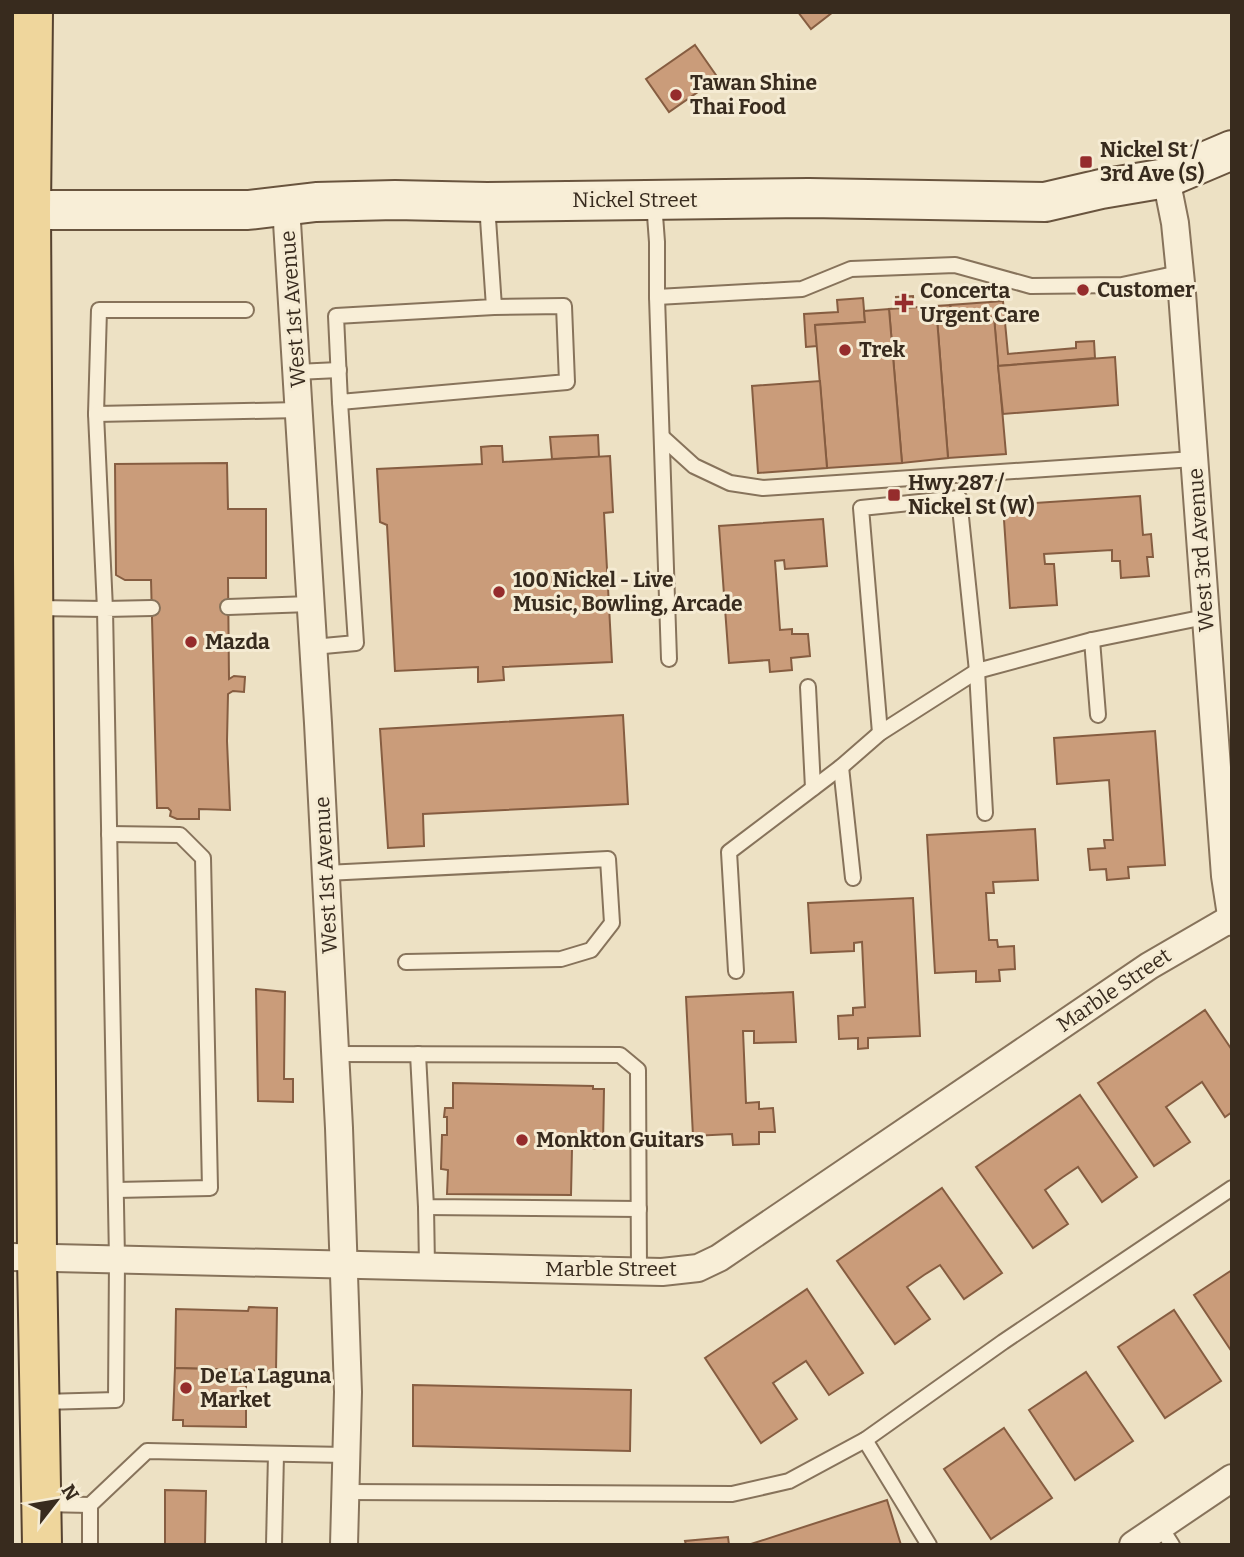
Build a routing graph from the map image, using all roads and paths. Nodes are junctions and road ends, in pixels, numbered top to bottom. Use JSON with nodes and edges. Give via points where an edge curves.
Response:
{"nodes":[{"id":1,"x":33,"y":12,"type":"edge"},
{"id":2,"x":1232,"y":150,"type":"edge"},
{"id":3,"x":1166,"y":178,"type":"junction"},
{"id":4,"x":653,"y":200,"type":"junction"},
{"id":5,"x":487,"y":202,"type":"junction"},
{"id":6,"x":286,"y":206,"type":"junction"},
{"id":7,"x":18,"y":211,"type":"edge"},
{"id":8,"x":1179,"y":273,"type":"junction"},
{"id":9,"x":657,"y":297,"type":"junction"},
{"id":10,"x":494,"y":307,"type":"junction"},
{"id":11,"x":246,"y":310,"type":"dead end"},
{"id":12,"x":339,"y":370,"type":"junction"},
{"id":13,"x":296,"y":372,"type":"junction"},
{"id":14,"x":340,"y":402,"type":"junction"},
{"id":15,"x":299,"y":410,"type":"junction"},
{"id":16,"x":96,"y":414,"type":"junction"},
{"id":17,"x":662,"y":437,"type":"junction"},
{"id":18,"x":1194,"y":459,"type":"junction"},
{"id":19,"x":310,"y":604,"type":"junction"},
{"id":20,"x":228,"y":607,"type":"dead end"},
{"id":21,"x":33,"y":608,"type":"junction"},
{"id":22,"x":152,"y":608,"type":"dead end"},
{"id":23,"x":105,"y":609,"type":"junction"},
{"id":24,"x":1205,"y":617,"type":"junction"},
{"id":25,"x":1092,"y":639,"type":"junction"},
{"id":26,"x":313,"y":647,"type":"junction"},
{"id":27,"x":669,"y":659,"type":"dead end"},
{"id":28,"x":976,"y":671,"type":"junction"},
{"id":29,"x":808,"y":687,"type":"dead end"},
{"id":30,"x":1098,"y":715,"type":"dead end"},
{"id":31,"x":880,"y":733,"type":"junction"},
{"id":32,"x":1224,"y":748,"type":"edge"},
{"id":33,"x":841,"y":766,"type":"junction"},
{"id":34,"x":813,"y":788,"type":"junction"},
{"id":35,"x":985,"y":813,"type":"dead end"},
{"id":36,"x":109,"y":834,"type":"junction"},
{"id":37,"x":326,"y":873,"type":"junction"},
{"id":38,"x":853,"y":878,"type":"dead end"},
{"id":39,"x":1231,"y":920,"type":"edge"},
{"id":40,"x":406,"y":962,"type":"dead end"},
{"id":41,"x":736,"y":971,"type":"dead end"},
{"id":42,"x":335,"y":1054,"type":"junction"},
{"id":43,"x":418,"y":1054,"type":"junction"},
{"id":44,"x":1232,"y":1188,"type":"edge"},
{"id":45,"x":116,"y":1190,"type":"junction"},
{"id":46,"x":426,"y":1207,"type":"junction"},
{"id":47,"x":639,"y":1209,"type":"junction"},
{"id":48,"x":24,"y":1257,"type":"edge"},
{"id":49,"x":117,"y":1259,"type":"junction"},
{"id":50,"x":344,"y":1264,"type":"junction"},
{"id":51,"x":427,"y":1266,"type":"junction"},
{"id":52,"x":639,"y":1271,"type":"junction"},
{"id":53,"x":40,"y":1402,"type":"junction"},
{"id":54,"x":865,"y":1440,"type":"junction"},
{"id":55,"x":276,"y":1454,"type":"junction"},
{"id":56,"x":346,"y":1455,"type":"junction"},
{"id":57,"x":1232,"y":1478,"type":"edge"},
{"id":58,"x":345,"y":1492,"type":"junction"},
{"id":59,"x":42,"y":1503,"type":"junction"},
{"id":60,"x":90,"y":1505,"type":"junction"},
{"id":61,"x":1166,"y":1536,"type":"edge"},
{"id":62,"x":43,"y":1545,"type":"edge"},
{"id":63,"x":90,"y":1545,"type":"edge"},
{"id":64,"x":274,"y":1545,"type":"edge"},
{"id":65,"x":344,"y":1545,"type":"edge"},
{"id":66,"x":929,"y":1545,"type":"edge"},
{"id":67,"x":1133,"y":1545,"type":"edge"}],
"edges":[{"from":1,"to":7,"type":"main road"},
{"from":2,"to":3,"type":"street","name":"Nickel Street"},
{"from":3,"to":4,"type":"street","name":"Nickel Street","via":[[1045,202]]},
{"from":3,"to":8,"type":"street","name":"West 3rd Avenue"},
{"from":4,"to":5,"type":"street","name":"Nickel Street"},
{"from":4,"to":9,"type":"lane"},
{"from":5,"to":6,"type":"street","name":"Nickel Street","via":[[395,200]]},
{"from":5,"to":10,"type":"lane"},
{"from":6,"to":7,"type":"street","name":"Nickel Street"},
{"from":6,"to":13,"type":"street","name":"West 1st Avenue"},
{"from":7,"to":21,"type":"main road"},
{"from":8,"to":9,"type":"lane","via":[[1122,285],[1031,286],[955,265],[851,269],[802,289]]},
{"from":8,"to":18,"type":"street","name":"West 3rd Avenue"},
{"from":9,"to":17,"type":"lane"},
{"from":10,"to":12,"type":"lane","via":[[336,316]]},
{"from":10,"to":14,"type":"lane","via":[[564,306],[567,382]]},
{"from":11,"to":16,"type":"lane","via":[[99,310]]},
{"from":12,"to":13,"type":"lane"},
{"from":12,"to":14,"type":"lane"},
{"from":13,"to":15,"type":"street","name":"West 1st Avenue"},
{"from":14,"to":26,"type":"lane","via":[[356,643]]},
{"from":15,"to":16,"type":"lane"},
{"from":15,"to":19,"type":"street","name":"West 1st Avenue"},
{"from":16,"to":23,"type":"lane"},
{"from":17,"to":18,"type":"lane","via":[[694,466],[730,483],[763,488]]},
{"from":17,"to":27,"type":"lane"},
{"from":18,"to":24,"type":"street","name":"West 3rd Avenue"},
{"from":19,"to":20,"type":"lane"},
{"from":19,"to":26,"type":"street","name":"West 1st Avenue"},
{"from":21,"to":23,"type":"lane"},
{"from":21,"to":48,"type":"main road"},
{"from":22,"to":23,"type":"lane"},
{"from":23,"to":36,"type":"lane"},
{"from":24,"to":25,"type":"lane"},
{"from":24,"to":32,"type":"street","name":"West 3rd Avenue"},
{"from":25,"to":28,"type":"lane"},
{"from":25,"to":30,"type":"lane"},
{"from":26,"to":37,"type":"street","name":"West 1st Avenue"},
{"from":28,"to":31,"type":"lane"},
{"from":28,"to":31,"type":"lane","via":[[959,498],[861,508]]},
{"from":28,"to":35,"type":"lane"},
{"from":29,"to":34,"type":"lane"},
{"from":31,"to":33,"type":"lane"},
{"from":32,"to":39,"type":"street","name":"West 3rd Avenue"},
{"from":33,"to":34,"type":"lane"},
{"from":33,"to":38,"type":"lane"},
{"from":34,"to":41,"type":"lane","via":[[729,852]]},
{"from":36,"to":45,"type":"lane"},
{"from":36,"to":45,"type":"lane","via":[[180,835],[203,858],[210,1188]]},
{"from":37,"to":40,"type":"lane","via":[[608,859],[612,923],[591,950],[561,959]]},
{"from":37,"to":42,"type":"street","name":"West 1st Avenue"},
{"from":39,"to":52,"type":"street","name":"Marble Street","via":[[1149,966],[719,1258],[698,1268]]},
{"from":42,"to":43,"type":"lane"},
{"from":42,"to":50,"type":"street","name":"West 1st Avenue"},
{"from":43,"to":46,"type":"lane"},
{"from":43,"to":47,"type":"lane","via":[[620,1055],[638,1070]]},
{"from":44,"to":54,"type":"lane"},
{"from":45,"to":49,"type":"lane"},
{"from":46,"to":47,"type":"lane"},
{"from":46,"to":51,"type":"lane"},
{"from":47,"to":52,"type":"lane"},
{"from":48,"to":49,"type":"street","name":"Marble Street"},
{"from":48,"to":53,"type":"main road"},
{"from":49,"to":50,"type":"street","name":"Marble Street"},
{"from":49,"to":53,"type":"lane","via":[[117,1400]]},
{"from":50,"to":51,"type":"street","name":"Marble Street"},
{"from":50,"to":56,"type":"street","name":"West 1st Avenue"},
{"from":51,"to":52,"type":"street","name":"Marble Street"},
{"from":53,"to":59,"type":"main road"},
{"from":54,"to":58,"type":"lane","via":[[789,1481],[732,1494]]},
{"from":54,"to":66,"type":"lane"},
{"from":55,"to":56,"type":"lane"},
{"from":55,"to":60,"type":"lane","via":[[147,1451]]},
{"from":55,"to":64,"type":"lane"},
{"from":56,"to":58,"type":"street","name":"West 1st Avenue"},
{"from":57,"to":61,"type":"street"},
{"from":58,"to":65,"type":"street","name":"West 1st Avenue"},
{"from":59,"to":60,"type":"lane"},
{"from":59,"to":62,"type":"main road"},
{"from":60,"to":63,"type":"lane"},
{"from":61,"to":67,"type":"street"}]}
